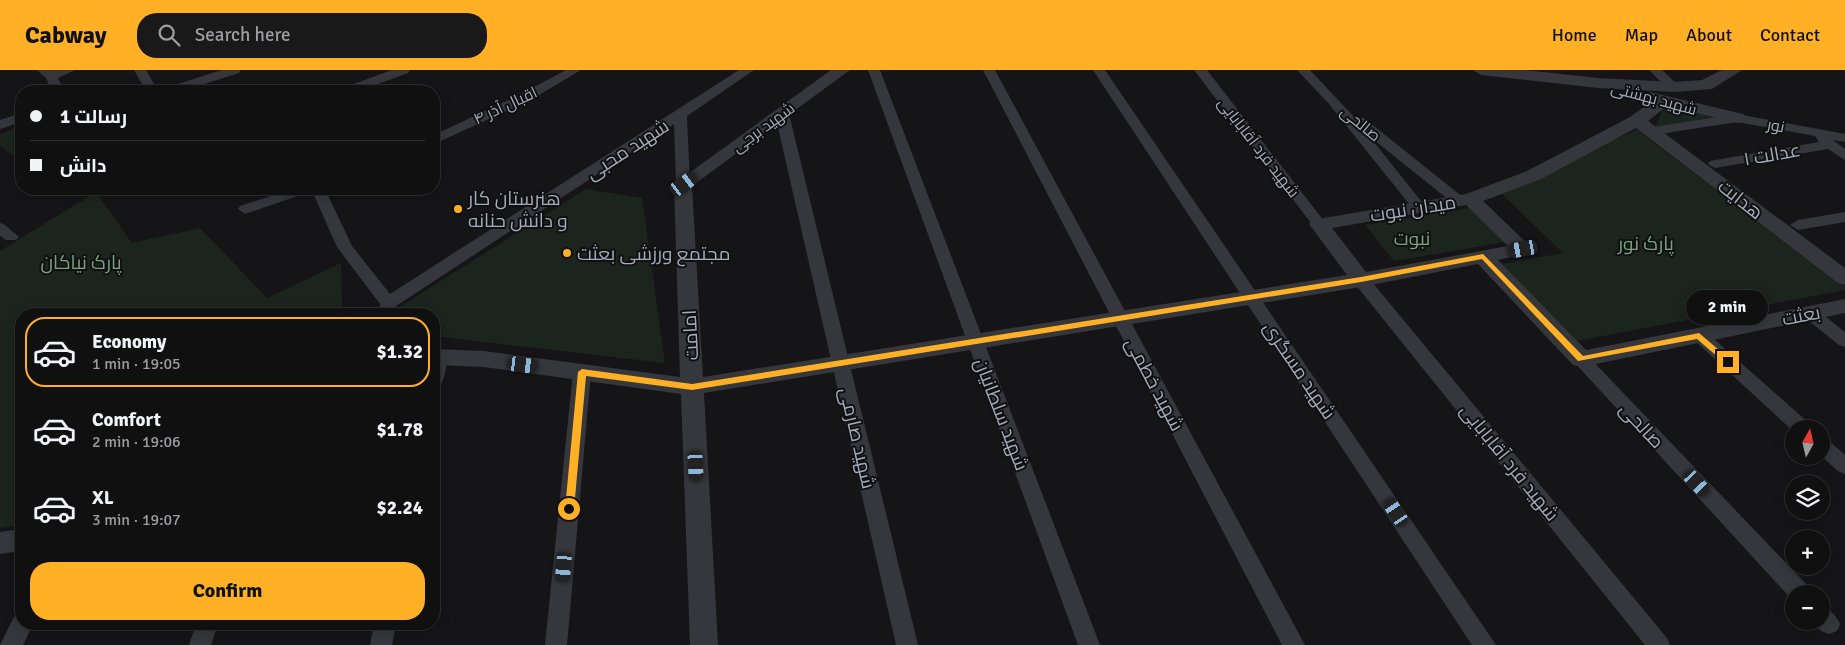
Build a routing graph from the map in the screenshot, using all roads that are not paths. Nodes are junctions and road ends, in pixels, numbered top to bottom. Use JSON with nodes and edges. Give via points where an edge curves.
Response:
{"nodes":[{"id":1,"x":69,"y":70,"type":"edge"},
{"id":2,"x":140,"y":70,"type":"edge"},
{"id":3,"x":235,"y":70,"type":"edge"},
{"id":4,"x":404,"y":70,"type":"edge"},
{"id":5,"x":575,"y":70,"type":"edge"},
{"id":6,"x":842,"y":70,"type":"edge"},
{"id":7,"x":874,"y":70,"type":"edge"},
{"id":8,"x":989,"y":70,"type":"edge"},
{"id":9,"x":1099,"y":70,"type":"edge"},
{"id":10,"x":1200,"y":70,"type":"edge"},
{"id":11,"x":1303,"y":70,"type":"edge"},
{"id":12,"x":1481,"y":70,"type":"edge"},
{"id":13,"x":1655,"y":70,"type":"edge"},
{"id":14,"x":1734,"y":70,"type":"edge"},
{"id":15,"x":744,"y":71,"type":"edge"},
{"id":16,"x":47,"y":73,"type":"edge"},
{"id":17,"x":1535,"y":73,"type":"edge"},
{"id":18,"x":54,"y":85,"type":"edge"},
{"id":19,"x":149,"y":85,"type":"edge"},
{"id":20,"x":202,"y":85,"type":"edge"},
{"id":21,"x":364,"y":85,"type":"edge"},
{"id":22,"x":1706,"y":85,"type":"junction"},
{"id":23,"x":1669,"y":94,"type":"junction"},
{"id":24,"x":1334,"y":101,"type":"junction"},
{"id":25,"x":1709,"y":113,"type":"junction"},
{"id":26,"x":680,"y":114,"type":"junction"},
{"id":27,"x":782,"y":114,"type":"junction"},
{"id":28,"x":1737,"y":118,"type":"junction"},
{"id":29,"x":15,"y":120,"type":"edge"},
{"id":30,"x":1636,"y":122,"type":"junction"},
{"id":31,"x":0,"y":126,"type":"edge"},
{"id":32,"x":1654,"y":131,"type":"junction"},
{"id":33,"x":1817,"y":133,"type":"junction"},
{"id":34,"x":440,"y":137,"type":"edge"},
{"id":35,"x":1845,"y":138,"type":"edge"},
{"id":36,"x":1828,"y":145,"type":"junction"},
{"id":37,"x":1845,"y":156,"type":"edge"},
{"id":38,"x":1714,"y":164,"type":"dead end"},
{"id":39,"x":684,"y":184,"type":"junction"},
{"id":40,"x":287,"y":195,"type":"edge"},
{"id":41,"x":321,"y":195,"type":"edge"},
{"id":42,"x":1464,"y":200,"type":"junction"},
{"id":43,"x":1419,"y":207,"type":"junction"},
{"id":44,"x":245,"y":208,"type":"dead end"},
{"id":45,"x":1845,"y":217,"type":"edge"},
{"id":46,"x":1319,"y":224,"type":"junction"},
{"id":47,"x":1798,"y":225,"type":"dead end"},
{"id":48,"x":1483,"y":256,"type":"junction"},
{"id":49,"x":1845,"y":278,"type":"edge"},
{"id":50,"x":1361,"y":280,"type":"junction"},
{"id":51,"x":1251,"y":297,"type":"junction"},
{"id":52,"x":1845,"y":306,"type":"edge"},
{"id":53,"x":387,"y":308,"type":"edge"},
{"id":54,"x":1810,"y":313,"type":"junction"},
{"id":55,"x":1120,"y":318,"type":"junction"},
{"id":56,"x":1699,"y":336,"type":"junction"},
{"id":57,"x":1845,"y":341,"type":"edge"},
{"id":58,"x":976,"y":342,"type":"junction"},
{"id":59,"x":440,"y":358,"type":"edge"},
{"id":60,"x":1581,"y":359,"type":"junction"},
{"id":61,"x":841,"y":363,"type":"junction"},
{"id":62,"x":582,"y":372,"type":"junction"},
{"id":63,"x":692,"y":387,"type":"junction"},
{"id":64,"x":1793,"y":420,"type":"edge"},
{"id":65,"x":1830,"y":453,"type":"edge"},
{"id":66,"x":1845,"y":466,"type":"edge"},
{"id":67,"x":15,"y":541,"type":"edge"},
{"id":68,"x":0,"y":543,"type":"edge"},
{"id":69,"x":1793,"y":585,"type":"edge"},
{"id":70,"x":19,"y":630,"type":"edge"},
{"id":71,"x":205,"y":630,"type":"edge"},
{"id":72,"x":384,"y":630,"type":"edge"},
{"id":73,"x":11,"y":645,"type":"edge"},
{"id":74,"x":200,"y":645,"type":"edge"},
{"id":75,"x":381,"y":645,"type":"edge"},
{"id":76,"x":556,"y":645,"type":"edge"},
{"id":77,"x":704,"y":645,"type":"edge"},
{"id":78,"x":907,"y":645,"type":"edge"},
{"id":79,"x":1089,"y":645,"type":"edge"},
{"id":80,"x":1294,"y":645,"type":"edge"},
{"id":81,"x":1485,"y":645,"type":"edge"},
{"id":82,"x":1659,"y":645,"type":"edge"}],
"edges":[{"from":1,"to":16,"type":"street"},
{"from":2,"to":19,"type":"street"},
{"from":3,"to":20,"type":"street"},
{"from":4,"to":21,"type":"street"},
{"from":5,"to":34,"type":"street","name":"اقبال آذر ۴"},
{"from":6,"to":27,"type":"street","name":"شهید برجی"},
{"from":7,"to":58,"type":"street","name":"شهید سلطانیان"},
{"from":8,"to":55,"type":"street","name":"شهید خطمی"},
{"from":9,"to":51,"type":"street","name":"شهید مسگری"},
{"from":10,"to":46,"type":"street","name":"شهید فرد آقابابایی"},
{"from":11,"to":24,"type":"street","name":"صالحی"},
{"from":12,"to":17,"type":"street","name":"شهید بهشتی"},
{"from":13,"to":23,"type":"street"},
{"from":14,"to":22,"type":"street","name":"شهید بهشتی"},
{"from":15,"to":26,"type":"street","name":"شهید محبی"},
{"from":16,"to":18,"type":"street"},
{"from":17,"to":23,"type":"street","name":"شهید بهشتی","via":[[1637,92]]},
{"from":22,"to":23,"type":"street","name":"شهید بهشتی"},
{"from":22,"to":25,"type":"street","name":"شهید بهشتی","via":[[1688,98]]},
{"from":23,"to":25,"type":"street","name":"شهید بهشتی"},
{"from":23,"to":30,"type":"street"},
{"from":24,"to":42,"type":"street","name":"صالحی"},
{"from":24,"to":43,"type":"street","name":"صالحی"},
{"from":25,"to":28,"type":"street","name":"شهید بهشتی"},
{"from":26,"to":39,"type":"street","name":"امامت"},
{"from":26,"to":53,"type":"street","name":"شهید محبی"},
{"from":27,"to":39,"type":"street","name":"شهید برجی"},
{"from":27,"to":61,"type":"street","name":"شهید صارمی"},
{"from":28,"to":32,"type":"street","name":"نور"},
{"from":28,"to":33,"type":"street","name":"نور"},
{"from":29,"to":31,"type":"street"},
{"from":30,"to":32,"type":"street","name":"هدایت"},
{"from":30,"to":42,"type":"street","via":[[1534,175]]},
{"from":32,"to":49,"type":"street","name":"هدایت"},
{"from":33,"to":35,"type":"street","name":"نور"},
{"from":33,"to":36,"type":"street"},
{"from":36,"to":37,"type":"street"},
{"from":36,"to":38,"type":"street","name":"عدالت ۱"},
{"from":39,"to":63,"type":"street","name":"امامت"},
{"from":40,"to":44,"type":"street"},
{"from":41,"to":53,"type":"street","via":[[345,247]]},
{"from":42,"to":43,"type":"street","name":"میدان نبوت"},
{"from":42,"to":48,"type":"street","name":"میدان نبوت","via":[[1523,249]]},
{"from":43,"to":46,"type":"street","name":"میدان نبوت"},
{"from":45,"to":47,"type":"street"},
{"from":46,"to":50,"type":"street"},
{"from":48,"to":50,"type":"street","name":"میدان نبوت"},
{"from":48,"to":60,"type":"street","name":"صالحی"},
{"from":50,"to":51,"type":"street"},
{"from":50,"to":82,"type":"street","name":"شهید فرد آقابابایی"},
{"from":51,"to":55,"type":"street"},
{"from":51,"to":81,"type":"street","name":"شهید مسگری"},
{"from":52,"to":54,"type":"street","name":"بعثت"},
{"from":54,"to":56,"type":"street","name":"بعثت"},
{"from":54,"to":57,"type":"street"},
{"from":55,"to":58,"type":"street"},
{"from":55,"to":80,"type":"street","name":"شهید خطمی"},
{"from":56,"to":60,"type":"street","name":"بعثت"},
{"from":56,"to":64,"type":"street"},
{"from":58,"to":61,"type":"street"},
{"from":58,"to":79,"type":"street","name":"شهید سلطانیان"},
{"from":59,"to":62,"type":"street","via":[[484,359]]},
{"from":60,"to":69,"type":"street","name":"صالحی"},
{"from":61,"to":63,"type":"street"},
{"from":61,"to":78,"type":"street","name":"شهید صارمی"},
{"from":62,"to":63,"type":"street"},
{"from":62,"to":76,"type":"street"},
{"from":63,"to":77,"type":"street","name":"امامت"},
{"from":65,"to":66,"type":"street"},
{"from":67,"to":68,"type":"street"},
{"from":70,"to":73,"type":"street"},
{"from":71,"to":74,"type":"street"},
{"from":72,"to":75,"type":"street"}]}
